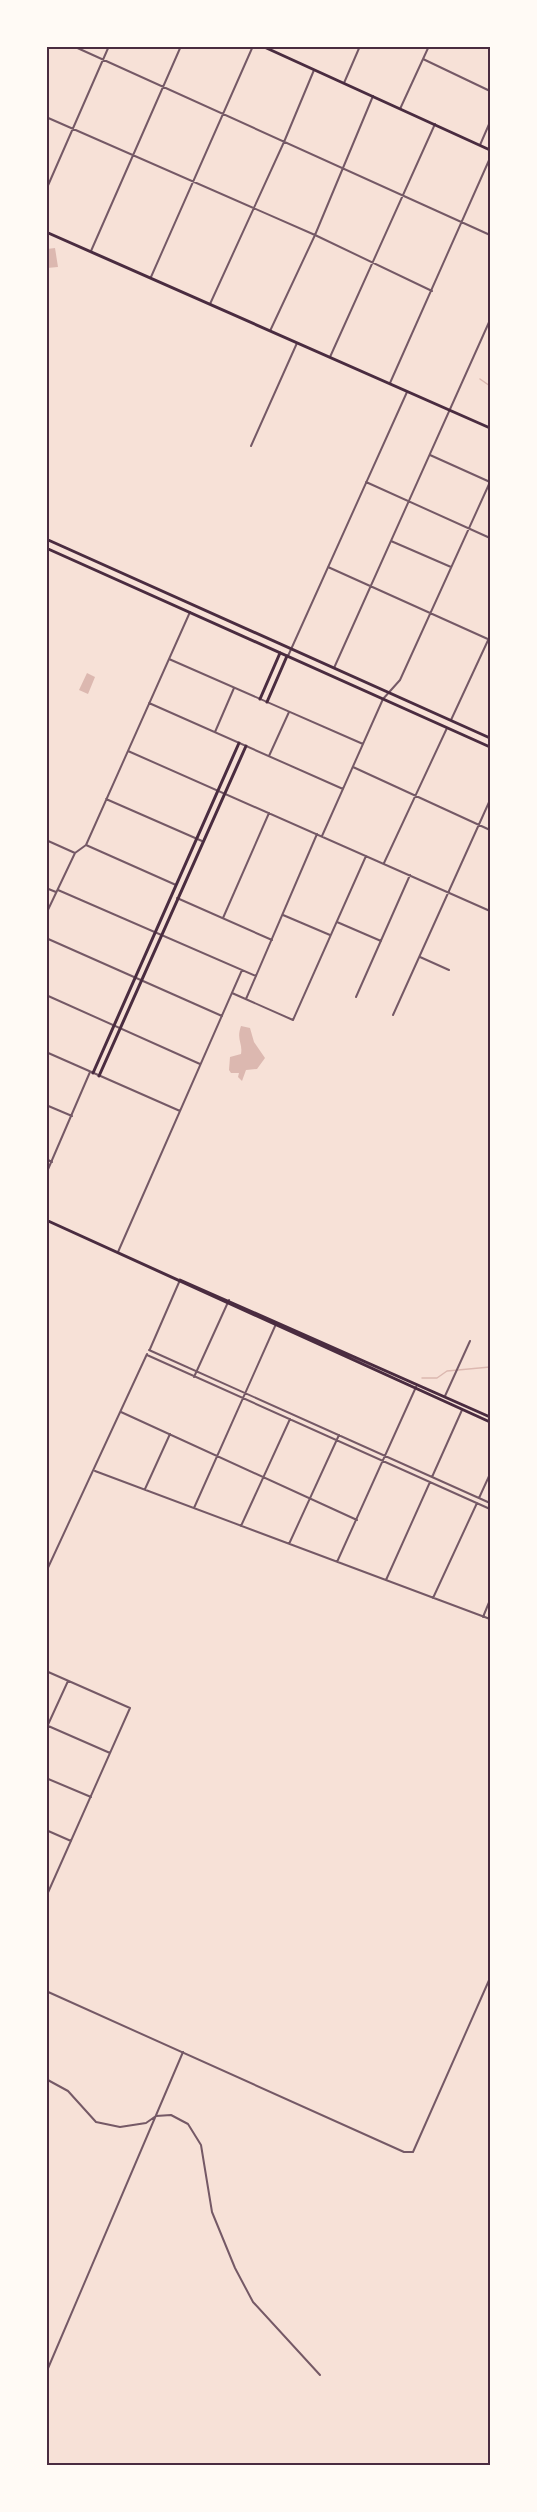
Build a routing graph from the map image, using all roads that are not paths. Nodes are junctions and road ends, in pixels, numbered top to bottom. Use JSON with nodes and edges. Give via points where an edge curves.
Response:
{"nodes":[{"id":1,"x":73,"y":46,"type":"edge"},
{"id":2,"x":109,"y":46,"type":"edge"},
{"id":3,"x":181,"y":46,"type":"edge"},
{"id":4,"x":253,"y":46,"type":"edge"},
{"id":5,"x":262,"y":46,"type":"edge"},
{"id":6,"x":280,"y":46,"type":"edge"},
{"id":7,"x":360,"y":46,"type":"edge"},
{"id":8,"x":429,"y":46,"type":"edge"},
{"id":9,"x":277,"y":53,"type":"junction"},
{"id":10,"x":423,"y":59,"type":"junction"},
{"id":11,"x":103,"y":60,"type":"junction"},
{"id":12,"x":314,"y":70,"type":"junction"},
{"id":13,"x":344,"y":84,"type":"junction"},
{"id":14,"x":164,"y":88,"type":"junction"},
{"id":15,"x":490,"y":91,"type":"edge"},
{"id":16,"x":374,"y":96,"type":"junction"},
{"id":17,"x":400,"y":109,"type":"junction"},
{"id":18,"x":223,"y":115,"type":"junction"},
{"id":19,"x":46,"y":117,"type":"edge"},
{"id":20,"x":490,"y":122,"type":"edge"},
{"id":21,"x":435,"y":124,"type":"junction"},
{"id":22,"x":74,"y":129,"type":"junction"},
{"id":23,"x":284,"y":142,"type":"junction"},
{"id":24,"x":480,"y":145,"type":"junction"},
{"id":25,"x":490,"y":150,"type":"edge"},
{"id":26,"x":134,"y":156,"type":"junction"},
{"id":27,"x":490,"y":158,"type":"edge"},
{"id":28,"x":344,"y":168,"type":"junction"},
{"id":29,"x":195,"y":182,"type":"junction"},
{"id":30,"x":47,"y":185,"type":"edge"},
{"id":31,"x":46,"y":190,"type":"edge"},
{"id":32,"x":404,"y":197,"type":"junction"},
{"id":33,"x":254,"y":209,"type":"junction"},
{"id":34,"x":463,"y":223,"type":"junction"},
{"id":35,"x":46,"y":232,"type":"edge"},
{"id":36,"x":490,"y":235,"type":"edge"},
{"id":37,"x":315,"y":236,"type":"junction"},
{"id":38,"x":91,"y":251,"type":"junction"},
{"id":39,"x":373,"y":263,"type":"junction"},
{"id":40,"x":151,"y":278,"type":"junction"},
{"id":41,"x":432,"y":291,"type":"junction"},
{"id":42,"x":210,"y":304,"type":"junction"},
{"id":43,"x":490,"y":320,"type":"edge"},
{"id":44,"x":270,"y":331,"type":"junction"},
{"id":45,"x":297,"y":343,"type":"junction"},
{"id":46,"x":330,"y":357,"type":"junction"},
{"id":47,"x":390,"y":384,"type":"junction"},
{"id":48,"x":407,"y":392,"type":"junction"},
{"id":49,"x":450,"y":410,"type":"junction"},
{"id":50,"x":490,"y":428,"type":"edge"},
{"id":51,"x":251,"y":446,"type":"dead end"},
{"id":52,"x":430,"y":455,"type":"junction"},
{"id":53,"x":366,"y":482,"type":"junction"},
{"id":54,"x":490,"y":482,"type":"edge"},
{"id":55,"x":409,"y":501,"type":"junction"},
{"id":56,"x":469,"y":528,"type":"junction"},
{"id":57,"x":490,"y":538,"type":"edge"},
{"id":58,"x":46,"y":539,"type":"edge"},
{"id":59,"x":391,"y":541,"type":"junction"},
{"id":60,"x":46,"y":548,"type":"edge"},
{"id":61,"x":328,"y":567,"type":"junction"},
{"id":62,"x":451,"y":567,"type":"junction"},
{"id":63,"x":371,"y":586,"type":"junction"},
{"id":64,"x":190,"y":612,"type":"junction"},
{"id":65,"x":431,"y":613,"type":"junction"},
{"id":66,"x":490,"y":638,"type":"edge"},
{"id":67,"x":291,"y":649,"type":"junction"},
{"id":68,"x":279,"y":652,"type":"junction"},
{"id":69,"x":287,"y":656,"type":"junction"},
{"id":70,"x":169,"y":659,"type":"junction"},
{"id":71,"x":334,"y":668,"type":"junction"},
{"id":72,"x":234,"y":688,"type":"junction"},
{"id":73,"x":390,"y":693,"type":"junction"},
{"id":74,"x":260,"y":699,"type":"junction"},
{"id":75,"x":383,"y":699,"type":"junction"},
{"id":76,"x":267,"y":702,"type":"junction"},
{"id":77,"x":149,"y":703,"type":"junction"},
{"id":78,"x":289,"y":712,"type":"junction"},
{"id":79,"x":451,"y":720,"type":"junction"},
{"id":80,"x":447,"y":728,"type":"junction"},
{"id":81,"x":215,"y":732,"type":"junction"},
{"id":82,"x":490,"y":738,"type":"edge"},
{"id":83,"x":240,"y":743,"type":"junction"},
{"id":84,"x":363,"y":744,"type":"junction"},
{"id":85,"x":246,"y":746,"type":"junction"},
{"id":86,"x":490,"y":747,"type":"edge"},
{"id":87,"x":128,"y":751,"type":"junction"},
{"id":88,"x":269,"y":756,"type":"junction"},
{"id":89,"x":353,"y":767,"type":"junction"},
{"id":90,"x":343,"y":789,"type":"junction"},
{"id":91,"x":219,"y":791,"type":"junction"},
{"id":92,"x":224,"y":793,"type":"junction"},
{"id":93,"x":416,"y":797,"type":"junction"},
{"id":94,"x":106,"y":799,"type":"junction"},
{"id":95,"x":490,"y":800,"type":"edge"},
{"id":96,"x":269,"y":813,"type":"junction"},
{"id":97,"x":479,"y":825,"type":"junction"},
{"id":98,"x":490,"y":830,"type":"edge"},
{"id":99,"x":317,"y":834,"type":"junction"},
{"id":100,"x":322,"y":836,"type":"junction"},
{"id":101,"x":197,"y":838,"type":"junction"},
{"id":102,"x":46,"y":840,"type":"edge"},
{"id":103,"x":203,"y":841,"type":"junction"},
{"id":104,"x":86,"y":844,"type":"junction"},
{"id":105,"x":75,"y":853,"type":"junction"},
{"id":106,"x":366,"y":856,"type":"junction"},
{"id":107,"x":384,"y":863,"type":"junction"},
{"id":108,"x":410,"y":875,"type":"junction"},
{"id":109,"x":176,"y":885,"type":"junction"},
{"id":110,"x":46,"y":888,"type":"edge"},
{"id":111,"x":57,"y":891,"type":"junction"},
{"id":112,"x":449,"y":892,"type":"junction"},
{"id":113,"x":177,"y":898,"type":"junction"},
{"id":114,"x":490,"y":911,"type":"edge"},
{"id":115,"x":46,"y":914,"type":"edge"},
{"id":116,"x":283,"y":915,"type":"junction"},
{"id":117,"x":223,"y":918,"type":"junction"},
{"id":118,"x":337,"y":922,"type":"junction"},
{"id":119,"x":155,"y":932,"type":"junction"},
{"id":120,"x":160,"y":934,"type":"junction"},
{"id":121,"x":331,"y":935,"type":"junction"},
{"id":122,"x":46,"y":938,"type":"edge"},
{"id":123,"x":272,"y":939,"type":"junction"},
{"id":124,"x":381,"y":941,"type":"junction"},
{"id":125,"x":420,"y":957,"type":"junction"},
{"id":126,"x":242,"y":970,"type":"junction"},
{"id":127,"x":449,"y":970,"type":"dead end"},
{"id":128,"x":256,"y":975,"type":"junction"},
{"id":129,"x":135,"y":978,"type":"junction"},
{"id":130,"x":141,"y":980,"type":"junction"},
{"id":131,"x":232,"y":993,"type":"junction"},
{"id":132,"x":46,"y":995,"type":"edge"},
{"id":133,"x":356,"y":997,"type":"dead end"},
{"id":134,"x":246,"y":999,"type":"junction"},
{"id":135,"x":393,"y":1015,"type":"dead end"},
{"id":136,"x":222,"y":1016,"type":"junction"},
{"id":137,"x":114,"y":1025,"type":"junction"},
{"id":138,"x":120,"y":1028,"type":"junction"},
{"id":139,"x":46,"y":1052,"type":"edge"},
{"id":140,"x":201,"y":1065,"type":"junction"},
{"id":141,"x":92,"y":1072,"type":"junction"},
{"id":142,"x":99,"y":1076,"type":"junction"},
{"id":143,"x":46,"y":1105,"type":"edge"},
{"id":144,"x":180,"y":1111,"type":"junction"},
{"id":145,"x":72,"y":1116,"type":"junction"},
{"id":146,"x":46,"y":1159,"type":"edge"},
{"id":147,"x":52,"y":1162,"type":"junction"},
{"id":148,"x":46,"y":1174,"type":"edge"},
{"id":149,"x":46,"y":1220,"type":"edge"},
{"id":150,"x":118,"y":1252,"type":"junction"},
{"id":151,"x":180,"y":1280,"type":"junction"},
{"id":152,"x":228,"y":1302,"type":"junction"},
{"id":153,"x":276,"y":1324,"type":"junction"},
{"id":154,"x":470,"y":1341,"type":"dead end"},
{"id":155,"x":149,"y":1350,"type":"junction"},
{"id":156,"x":341,"y":1353,"type":"junction"},
{"id":157,"x":147,"y":1355,"type":"junction"},
{"id":158,"x":197,"y":1371,"type":"junction"},
{"id":159,"x":194,"y":1377,"type":"junction"},
{"id":160,"x":417,"y":1384,"type":"junction"},
{"id":161,"x":415,"y":1389,"type":"junction"},
{"id":162,"x":245,"y":1393,"type":"junction"},
{"id":163,"x":445,"y":1396,"type":"junction"},
{"id":164,"x":243,"y":1398,"type":"junction"},
{"id":165,"x":462,"y":1410,"type":"junction"},
{"id":166,"x":121,"y":1412,"type":"junction"},
{"id":167,"x":490,"y":1417,"type":"edge"},
{"id":168,"x":290,"y":1419,"type":"junction"},
{"id":169,"x":490,"y":1422,"type":"edge"},
{"id":170,"x":170,"y":1434,"type":"junction"},
{"id":171,"x":339,"y":1435,"type":"junction"},
{"id":172,"x":337,"y":1440,"type":"junction"},
{"id":173,"x":217,"y":1456,"type":"junction"},
{"id":174,"x":386,"y":1456,"type":"junction"},
{"id":175,"x":384,"y":1462,"type":"junction"},
{"id":176,"x":95,"y":1470,"type":"junction"},
{"id":177,"x":490,"y":1474,"type":"edge"},
{"id":178,"x":263,"y":1477,"type":"junction"},
{"id":179,"x":432,"y":1477,"type":"junction"},
{"id":180,"x":430,"y":1482,"type":"junction"},
{"id":181,"x":145,"y":1489,"type":"junction"},
{"id":182,"x":311,"y":1498,"type":"junction"},
{"id":183,"x":480,"y":1498,"type":"junction"},
{"id":184,"x":477,"y":1503,"type":"junction"},
{"id":185,"x":490,"y":1503,"type":"edge"},
{"id":186,"x":194,"y":1508,"type":"junction"},
{"id":187,"x":490,"y":1509,"type":"edge"},
{"id":188,"x":357,"y":1520,"type":"junction"},
{"id":189,"x":241,"y":1526,"type":"junction"},
{"id":190,"x":289,"y":1544,"type":"junction"},
{"id":191,"x":337,"y":1562,"type":"junction"},
{"id":192,"x":46,"y":1572,"type":"edge"},
{"id":193,"x":386,"y":1580,"type":"junction"},
{"id":194,"x":433,"y":1598,"type":"junction"},
{"id":195,"x":490,"y":1600,"type":"edge"},
{"id":196,"x":483,"y":1617,"type":"junction"},
{"id":197,"x":490,"y":1619,"type":"edge"},
{"id":198,"x":46,"y":1671,"type":"edge"},
{"id":199,"x":68,"y":1681,"type":"junction"},
{"id":200,"x":47,"y":1726,"type":"edge"},
{"id":201,"x":111,"y":1753,"type":"junction"},
{"id":202,"x":46,"y":1778,"type":"edge"},
{"id":203,"x":91,"y":1798,"type":"junction"},
{"id":204,"x":46,"y":1830,"type":"edge"},
{"id":205,"x":71,"y":1841,"type":"junction"},
{"id":206,"x":46,"y":1884,"type":"edge"},
{"id":207,"x":51,"y":1886,"type":"junction"},
{"id":208,"x":46,"y":1897,"type":"edge"},
{"id":209,"x":490,"y":1978,"type":"edge"},
{"id":210,"x":46,"y":1991,"type":"edge"},
{"id":211,"x":183,"y":2052,"type":"junction"},
{"id":212,"x":46,"y":2079,"type":"edge"},
{"id":213,"x":156,"y":2116,"type":"junction"},
{"id":214,"x":46,"y":2373,"type":"edge"},
{"id":215,"x":320,"y":2375,"type":"dead end"}],
"edges":[{"from":1,"to":11,"type":"street"},
{"from":2,"to":11,"type":"street"},
{"from":3,"to":14,"type":"street"},
{"from":4,"to":18,"type":"street"},
{"from":5,"to":9,"type":"main road"},
{"from":6,"to":9,"type":"street"},
{"from":7,"to":13,"type":"street"},
{"from":8,"to":10,"type":"street"},
{"from":9,"to":12,"type":"main road"},
{"from":10,"to":15,"type":"street"},
{"from":10,"to":17,"type":"street"},
{"from":11,"to":14,"type":"street"},
{"from":11,"to":22,"type":"street"},
{"from":12,"to":13,"type":"main road"},
{"from":12,"to":23,"type":"street"},
{"from":13,"to":16,"type":"main road"},
{"from":14,"to":18,"type":"street"},
{"from":14,"to":26,"type":"street"},
{"from":16,"to":17,"type":"main road"},
{"from":16,"to":28,"type":"street"},
{"from":17,"to":21,"type":"main road"},
{"from":18,"to":23,"type":"street"},
{"from":18,"to":29,"type":"street"},
{"from":19,"to":22,"type":"street"},
{"from":20,"to":24,"type":"street"},
{"from":21,"to":24,"type":"main road"},
{"from":21,"to":32,"type":"street"},
{"from":22,"to":26,"type":"street"},
{"from":22,"to":30,"type":"street"},
{"from":23,"to":28,"type":"street"},
{"from":23,"to":33,"type":"street"},
{"from":24,"to":25,"type":"main road"},
{"from":26,"to":29,"type":"street"},
{"from":26,"to":38,"type":"street"},
{"from":27,"to":34,"type":"street"},
{"from":28,"to":32,"type":"street"},
{"from":28,"to":37,"type":"street"},
{"from":29,"to":33,"type":"street"},
{"from":29,"to":40,"type":"street"},
{"from":30,"to":31,"type":"street"},
{"from":32,"to":34,"type":"street"},
{"from":32,"to":39,"type":"street"},
{"from":33,"to":37,"type":"street"},
{"from":33,"to":42,"type":"street"},
{"from":34,"to":36,"type":"street"},
{"from":34,"to":41,"type":"street"},
{"from":35,"to":38,"type":"main road"},
{"from":37,"to":39,"type":"street"},
{"from":37,"to":44,"type":"street"},
{"from":38,"to":40,"type":"main road"},
{"from":39,"to":41,"type":"street"},
{"from":39,"to":46,"type":"street"},
{"from":40,"to":42,"type":"main road"},
{"from":41,"to":47,"type":"street"},
{"from":42,"to":44,"type":"main road"},
{"from":43,"to":49,"type":"street"},
{"from":44,"to":45,"type":"main road"},
{"from":45,"to":46,"type":"main road"},
{"from":45,"to":51,"type":"street"},
{"from":46,"to":47,"type":"main road"},
{"from":47,"to":48,"type":"main road"},
{"from":48,"to":49,"type":"main road"},
{"from":48,"to":53,"type":"street"},
{"from":49,"to":50,"type":"main road"},
{"from":49,"to":52,"type":"street"},
{"from":52,"to":54,"type":"street"},
{"from":52,"to":55,"type":"street"},
{"from":53,"to":55,"type":"street"},
{"from":53,"to":61,"type":"street"},
{"from":54,"to":56,"type":"street"},
{"from":55,"to":56,"type":"street"},
{"from":55,"to":59,"type":"street"},
{"from":56,"to":57,"type":"street"},
{"from":56,"to":62,"type":"street"},
{"from":58,"to":67,"type":"main road"},
{"from":59,"to":62,"type":"street"},
{"from":59,"to":63,"type":"street"},
{"from":60,"to":64,"type":"main road"},
{"from":61,"to":63,"type":"street"},
{"from":61,"to":67,"type":"street"},
{"from":62,"to":65,"type":"street"},
{"from":63,"to":65,"type":"street"},
{"from":63,"to":71,"type":"street"},
{"from":64,"to":68,"type":"main road"},
{"from":64,"to":70,"type":"street"},
{"from":65,"to":66,"type":"street"},
{"from":65,"to":73,"type":"street"},
{"from":66,"to":79,"type":"street"},
{"from":67,"to":69,"type":"street"},
{"from":67,"to":71,"type":"main road"},
{"from":68,"to":69,"type":"main road"},
{"from":68,"to":74,"type":"main road"},
{"from":69,"to":75,"type":"main road"},
{"from":69,"to":76,"type":"main road"},
{"from":70,"to":72,"type":"street"},
{"from":70,"to":77,"type":"street"},
{"from":71,"to":73,"type":"main road"},
{"from":72,"to":74,"type":"street"},
{"from":72,"to":81,"type":"street"},
{"from":73,"to":75,"type":"street"},
{"from":73,"to":79,"type":"main road"},
{"from":74,"to":76,"type":"street"},
{"from":75,"to":80,"type":"main road"},
{"from":75,"to":84,"type":"street"},
{"from":76,"to":78,"type":"street"},
{"from":77,"to":81,"type":"street"},
{"from":77,"to":87,"type":"street"},
{"from":78,"to":84,"type":"street"},
{"from":78,"to":88,"type":"street"},
{"from":79,"to":82,"type":"main road"},
{"from":80,"to":86,"type":"main road"},
{"from":80,"to":93,"type":"street"},
{"from":81,"to":83,"type":"street"},
{"from":83,"to":85,"type":"street"},
{"from":83,"to":91,"type":"main road"},
{"from":84,"to":89,"type":"street"},
{"from":85,"to":88,"type":"street"},
{"from":85,"to":92,"type":"main road"},
{"from":87,"to":91,"type":"street"},
{"from":87,"to":94,"type":"street"},
{"from":88,"to":90,"type":"street"},
{"from":89,"to":90,"type":"street"},
{"from":89,"to":93,"type":"street"},
{"from":90,"to":100,"type":"street"},
{"from":91,"to":92,"type":"street"},
{"from":91,"to":101,"type":"main road"},
{"from":92,"to":96,"type":"street"},
{"from":92,"to":103,"type":"main road"},
{"from":93,"to":97,"type":"street"},
{"from":93,"to":107,"type":"street"},
{"from":94,"to":101,"type":"street"},
{"from":94,"to":104,"type":"street"},
{"from":95,"to":97,"type":"street"},
{"from":96,"to":99,"type":"street"},
{"from":96,"to":117,"type":"street"},
{"from":97,"to":98,"type":"street"},
{"from":97,"to":112,"type":"street"},
{"from":99,"to":100,"type":"street"},
{"from":99,"to":116,"type":"street"},
{"from":100,"to":106,"type":"street"},
{"from":101,"to":103,"type":"street"},
{"from":101,"to":109,"type":"main road"},
{"from":102,"to":105,"type":"street"},
{"from":103,"to":113,"type":"main road"},
{"from":104,"to":105,"type":"street"},
{"from":104,"to":109,"type":"street"},
{"from":105,"to":111,"type":"street"},
{"from":106,"to":107,"type":"street"},
{"from":106,"to":118,"type":"street"},
{"from":107,"to":108,"type":"street"},
{"from":108,"to":112,"type":"street"},
{"from":108,"to":124,"type":"street"},
{"from":109,"to":119,"type":"main road"},
{"from":110,"to":111,"type":"street"},
{"from":111,"to":115,"type":"street"},
{"from":111,"to":119,"type":"street"},
{"from":112,"to":114,"type":"street"},
{"from":112,"to":125,"type":"street"},
{"from":113,"to":117,"type":"street"},
{"from":113,"to":120,"type":"main road"},
{"from":116,"to":121,"type":"street"},
{"from":116,"to":123,"type":"street"},
{"from":117,"to":123,"type":"street"},
{"from":118,"to":121,"type":"street"},
{"from":118,"to":124,"type":"street"},
{"from":119,"to":120,"type":"street"},
{"from":119,"to":129,"type":"main road"},
{"from":120,"to":126,"type":"street"},
{"from":120,"to":130,"type":"main road"},
{"from":121,"to":134,"type":"street","via":[[293,1020]]},
{"from":122,"to":129,"type":"street"},
{"from":123,"to":128,"type":"street"},
{"from":124,"to":133,"type":"street"},
{"from":125,"to":127,"type":"street"},
{"from":125,"to":135,"type":"street"},
{"from":126,"to":128,"type":"street"},
{"from":126,"to":131,"type":"street"},
{"from":128,"to":134,"type":"street"},
{"from":129,"to":130,"type":"street"},
{"from":129,"to":137,"type":"main road"},
{"from":130,"to":136,"type":"street"},
{"from":130,"to":138,"type":"main road"},
{"from":131,"to":134,"type":"street"},
{"from":131,"to":136,"type":"street"},
{"from":132,"to":137,"type":"street"},
{"from":136,"to":140,"type":"street"},
{"from":137,"to":138,"type":"street"},
{"from":137,"to":141,"type":"main road"},
{"from":138,"to":140,"type":"street"},
{"from":138,"to":142,"type":"main road"},
{"from":139,"to":141,"type":"street"},
{"from":140,"to":144,"type":"street"},
{"from":141,"to":142,"type":"street"},
{"from":141,"to":145,"type":"street"},
{"from":142,"to":144,"type":"street"},
{"from":143,"to":145,"type":"street"},
{"from":144,"to":150,"type":"street"},
{"from":145,"to":147,"type":"street"},
{"from":146,"to":147,"type":"street"},
{"from":147,"to":148,"type":"street"},
{"from":149,"to":150,"type":"main road"},
{"from":150,"to":151,"type":"main road"},
{"from":151,"to":152,"type":"main road"},
{"from":151,"to":155,"type":"street"},
{"from":152,"to":153,"type":"main road"},
{"from":152,"to":158,"type":"street"},
{"from":153,"to":156,"type":"main road"},
{"from":153,"to":162,"type":"street"},
{"from":154,"to":163,"type":"street"},
{"from":155,"to":157,"type":"street"},
{"from":155,"to":158,"type":"street"},
{"from":156,"to":160,"type":"main road"},
{"from":156,"to":161,"type":"main road"},
{"from":157,"to":159,"type":"street"},
{"from":157,"to":166,"type":"street"},
{"from":158,"to":159,"type":"street"},
{"from":158,"to":162,"type":"street"},
{"from":159,"to":164,"type":"street"},
{"from":160,"to":161,"type":"street"},
{"from":160,"to":163,"type":"main road"},
{"from":161,"to":165,"type":"main road"},
{"from":161,"to":174,"type":"street"},
{"from":162,"to":164,"type":"street"},
{"from":162,"to":171,"type":"street"},
{"from":163,"to":167,"type":"main road"},
{"from":164,"to":168,"type":"street"},
{"from":164,"to":173,"type":"street"},
{"from":165,"to":169,"type":"main road"},
{"from":165,"to":179,"type":"street"},
{"from":166,"to":170,"type":"street"},
{"from":166,"to":176,"type":"street"},
{"from":168,"to":172,"type":"street"},
{"from":168,"to":178,"type":"street"},
{"from":170,"to":173,"type":"street"},
{"from":170,"to":181,"type":"street"},
{"from":171,"to":172,"type":"street"},
{"from":171,"to":174,"type":"street"},
{"from":172,"to":175,"type":"street"},
{"from":172,"to":182,"type":"street"},
{"from":173,"to":178,"type":"street"},
{"from":173,"to":186,"type":"street"},
{"from":174,"to":175,"type":"street"},
{"from":174,"to":179,"type":"street"},
{"from":175,"to":180,"type":"street"},
{"from":175,"to":188,"type":"street"},
{"from":176,"to":181,"type":"street"},
{"from":176,"to":192,"type":"street"},
{"from":177,"to":183,"type":"street"},
{"from":178,"to":182,"type":"street"},
{"from":178,"to":189,"type":"street"},
{"from":179,"to":183,"type":"street"},
{"from":180,"to":184,"type":"street"},
{"from":180,"to":193,"type":"street"},
{"from":181,"to":186,"type":"street"},
{"from":182,"to":188,"type":"street"},
{"from":182,"to":190,"type":"street"},
{"from":183,"to":185,"type":"street"},
{"from":184,"to":187,"type":"street"},
{"from":184,"to":194,"type":"street"},
{"from":186,"to":189,"type":"street"},
{"from":188,"to":191,"type":"street"},
{"from":189,"to":190,"type":"street"},
{"from":190,"to":191,"type":"street"},
{"from":191,"to":193,"type":"street"},
{"from":193,"to":194,"type":"street"},
{"from":194,"to":196,"type":"street"},
{"from":195,"to":196,"type":"street"},
{"from":196,"to":197,"type":"street"},
{"from":198,"to":199,"type":"street"},
{"from":199,"to":200,"type":"street"},
{"from":199,"to":201,"type":"street","via":[[130,1708]]},
{"from":200,"to":201,"type":"street"},
{"from":201,"to":203,"type":"street"},
{"from":202,"to":203,"type":"street"},
{"from":203,"to":205,"type":"street"},
{"from":204,"to":205,"type":"street"},
{"from":205,"to":207,"type":"street"},
{"from":206,"to":207,"type":"street"},
{"from":207,"to":208,"type":"street"},
{"from":209,"to":211,"type":"street","via":[[413,2152],[404,2152]]},
{"from":210,"to":211,"type":"street"},
{"from":211,"to":213,"type":"street"},
{"from":212,"to":213,"type":"street","via":[[68,2091],[96,2122],[120,2127],[146,2123]]},
{"from":213,"to":214,"type":"street"},
{"from":213,"to":215,"type":"street","via":[[171,2115],[188,2124],[201,2145],[212,2212],[235,2268],[253,2302]]}]}
